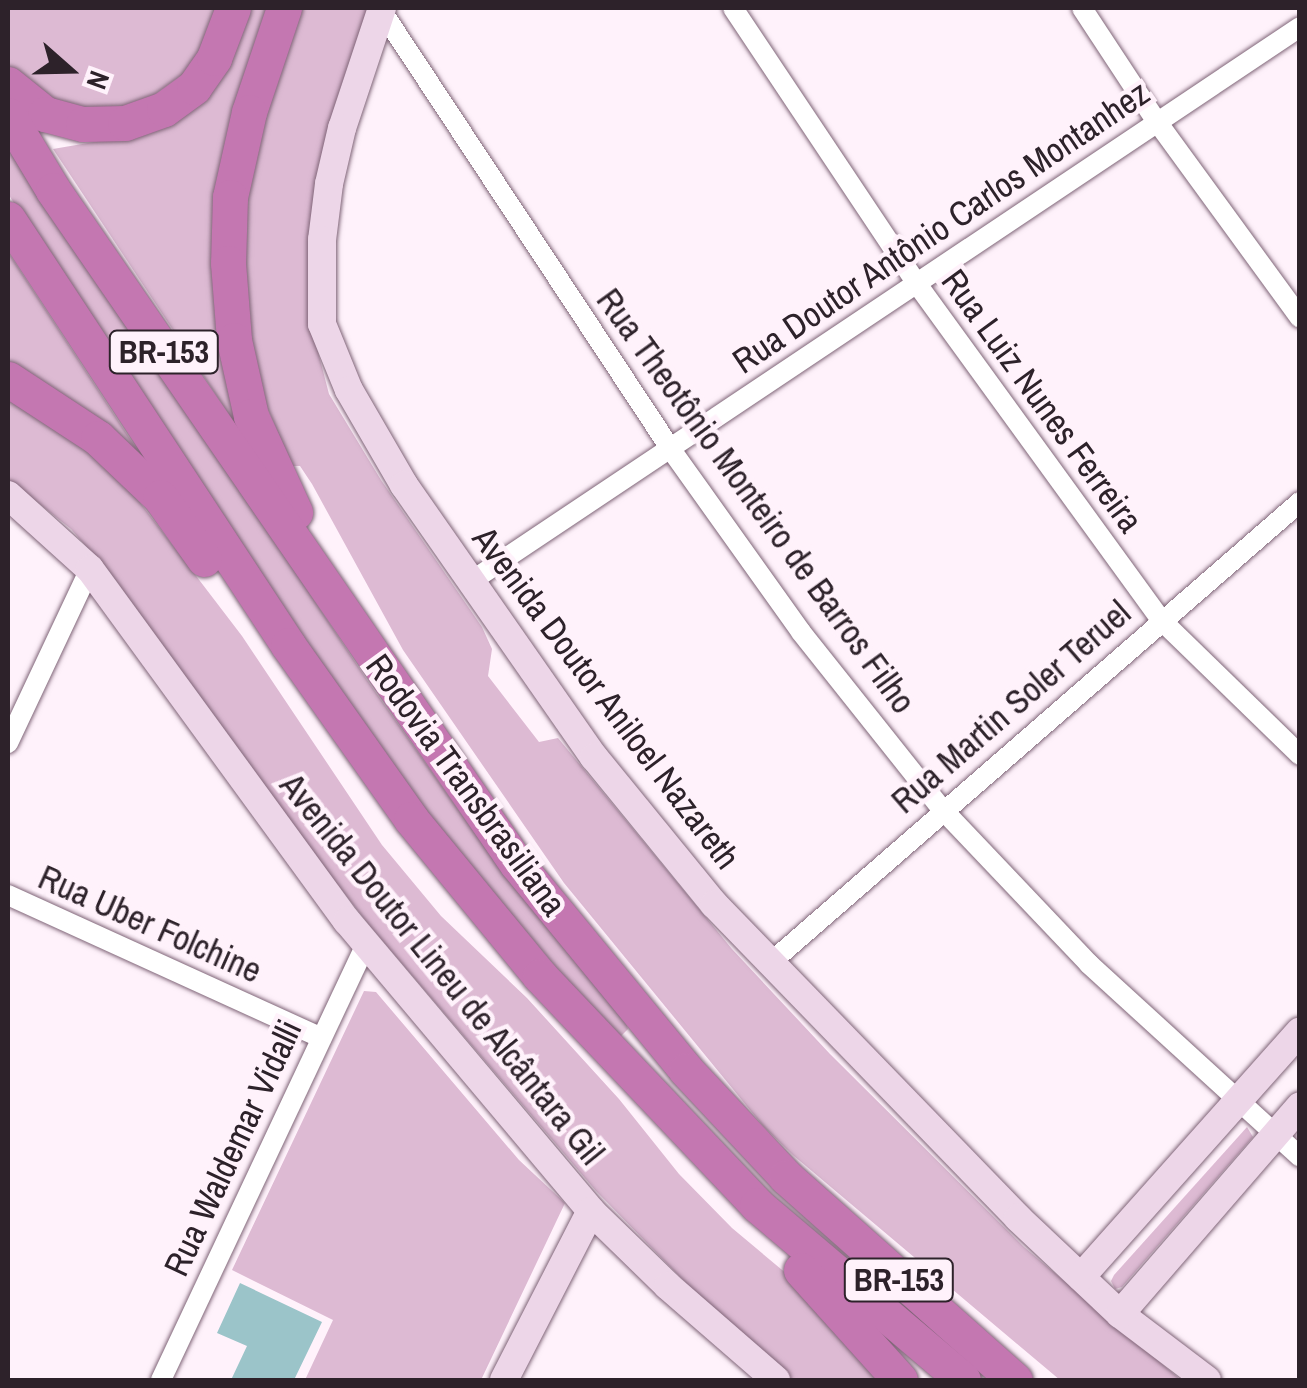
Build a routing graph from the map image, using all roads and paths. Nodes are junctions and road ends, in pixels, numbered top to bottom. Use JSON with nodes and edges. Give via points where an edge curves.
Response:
{"nodes":[{"id":1,"x":234,"y":8,"type":"edge"},
{"id":2,"x":284,"y":8,"type":"edge"},
{"id":3,"x":733,"y":8,"type":"edge"},
{"id":4,"x":1082,"y":8,"type":"edge"},
{"id":5,"x":382,"y":9,"type":"edge"},
{"id":6,"x":1300,"y":27,"type":"edge"},
{"id":7,"x":8,"y":84,"type":"edge"},
{"id":8,"x":8,"y":115,"type":"edge"},
{"id":9,"x":1155,"y":120,"type":"junction"},
{"id":10,"x":8,"y":219,"type":"edge"},
{"id":11,"x":917,"y":284,"type":"junction"},
{"id":12,"x":1300,"y":318,"type":"edge"},
{"id":13,"x":8,"y":380,"type":"edge"},
{"id":14,"x":672,"y":450,"type":"junction"},
{"id":15,"x":8,"y":495,"type":"edge"},
{"id":16,"x":1300,"y":502,"type":"edge"},
{"id":17,"x":90,"y":569,"type":"junction"},
{"id":18,"x":470,"y":582,"type":"junction"},
{"id":19,"x":325,"y":587,"type":"junction"},
{"id":20,"x":1160,"y":620,"type":"junction"},
{"id":21,"x":288,"y":645,"type":"junction"},
{"id":22,"x":8,"y":743,"type":"edge"},
{"id":23,"x":1300,"y":755,"type":"edge"},
{"id":24,"x":942,"y":809,"type":"junction"},
{"id":25,"x":8,"y":895,"type":"edge"},
{"id":26,"x":366,"y":944,"type":"junction"},
{"id":27,"x":769,"y":964,"type":"junction"},
{"id":28,"x":1300,"y":1031,"type":"edge"},
{"id":29,"x":320,"y":1037,"type":"junction"},
{"id":30,"x":1236,"y":1102,"type":"junction"},
{"id":31,"x":1300,"y":1106,"type":"edge"},
{"id":32,"x":1273,"y":1136,"type":"junction"},
{"id":33,"x":1300,"y":1157,"type":"edge"},
{"id":34,"x":757,"y":1205,"type":"junction"},
{"id":35,"x":590,"y":1211,"type":"junction"},
{"id":36,"x":1081,"y":1277,"type":"junction"},
{"id":37,"x":1120,"y":1314,"type":"junction"},
{"id":38,"x":161,"y":1380,"type":"edge"},
{"id":39,"x":504,"y":1380,"type":"edge"},
{"id":40,"x":776,"y":1380,"type":"edge"},
{"id":41,"x":900,"y":1380,"type":"edge"},
{"id":42,"x":962,"y":1380,"type":"edge"},
{"id":43,"x":1014,"y":1380,"type":"edge"},
{"id":44,"x":1207,"y":1380,"type":"edge"}],
"edges":[{"from":1,"to":7,"type":"highway","via":[[194,87],[164,110],[125,124],[83,124],[45,114]]},
{"from":2,"to":19,"type":"highway","via":[[249,112],[230,197],[228,264],[234,340],[252,416],[315,550]]},
{"from":3,"to":11,"type":"street","name":"Rua Luiz Nunes Ferreira"},
{"from":4,"to":9,"type":"street"},
{"from":5,"to":14,"type":"street","name":"Rua Theotônio Monteiro de Barros Filho"},
{"from":5,"to":18,"type":"main road","name":"Avenida Doutor Aniloel Nazareth","via":[[328,184],[322,324],[350,390],[404,485]]},
{"from":6,"to":9,"type":"street","name":"Rua Doutor Antônio Carlos Montanhez"},
{"from":8,"to":19,"type":"highway","name":"Rodovia Transbrasiliana","number":"BR-153"},
{"from":9,"to":11,"type":"street","name":"Rua Doutor Antônio Carlos Montanhez"},
{"from":9,"to":12,"type":"street"},
{"from":10,"to":21,"type":"highway","name":"Rodovia Transbrasiliana","number":"BR-153"},
{"from":11,"to":14,"type":"street","name":"Rua Doutor Antônio Carlos Montanhez"},
{"from":11,"to":20,"type":"street","name":"Rua Luiz Nunes Ferreira"},
{"from":13,"to":21,"type":"highway","via":[[98,438],[160,497],[223,586]]},
{"from":14,"to":18,"type":"street","name":"Rua Doutor Antônio Carlos Montanhez"},
{"from":14,"to":24,"type":"street","name":"Rua Theotônio Monteiro de Barros Filho","via":[[801,632]]},
{"from":15,"to":17,"type":"main road","name":"Avenida Doutor Lineu de Alcântara Gil"},
{"from":16,"to":20,"type":"street","name":"Rua Martin Soler Teruel"},
{"from":17,"to":22,"type":"street"},
{"from":17,"to":26,"type":"main road","name":"Avenida Doutor Lineu de Alcântara Gil"},
{"from":18,"to":27,"type":"main road","name":"Avenida Doutor Aniloel Nazareth","via":[[594,757]]},
{"from":19,"to":43,"type":"highway","name":"Rodovia Transbrasiliana","number":"BR-153","via":[[517,864],[686,1070],[786,1177]]},
{"from":20,"to":23,"type":"street","name":"Rua Luiz Nunes Ferreira"},
{"from":20,"to":24,"type":"street","name":"Rua Martin Soler Teruel"},
{"from":21,"to":34,"type":"highway","name":"Rodovia Transbrasiliana","number":"BR-153","via":[[411,820],[540,976]]},
{"from":24,"to":27,"type":"street","name":"Rua Martin Soler Teruel"},
{"from":24,"to":30,"type":"street","name":"Rua Theotônio Monteiro de Barros Filho","via":[[1089,964]]},
{"from":25,"to":29,"type":"street","name":"Rua Uber Folchine"},
{"from":26,"to":29,"type":"street","name":"Rua Waldemar Vidalli"},
{"from":26,"to":35,"type":"main road","name":"Avenida Doutor Lineu de Alcântara Gil"},
{"from":27,"to":36,"type":"main road","name":"Avenida Doutor Aniloel Nazareth"},
{"from":28,"to":30,"type":"main road"},
{"from":29,"to":38,"type":"street","name":"Rua Waldemar Vidalli"},
{"from":30,"to":32,"type":"street","name":"Rua Theotônio Monteiro de Barros Filho"},
{"from":30,"to":36,"type":"main road"},
{"from":31,"to":32,"type":"main road"},
{"from":32,"to":33,"type":"street","name":"Rua Theotônio Monteiro de Barros Filho"},
{"from":32,"to":37,"type":"main road"},
{"from":34,"to":41,"type":"highway","via":[[771,1240]]},
{"from":34,"to":42,"type":"highway","name":"Rodovia Transbrasiliana","number":"BR-153"},
{"from":35,"to":39,"type":"main road"},
{"from":35,"to":40,"type":"main road","name":"Avenida Doutor Lineu de Alcântara Gil"},
{"from":36,"to":37,"type":"main road","name":"Avenida Doutor Aniloel Nazareth"},
{"from":37,"to":44,"type":"main road","name":"Avenida Doutor Aniloel Nazareth"}]}
